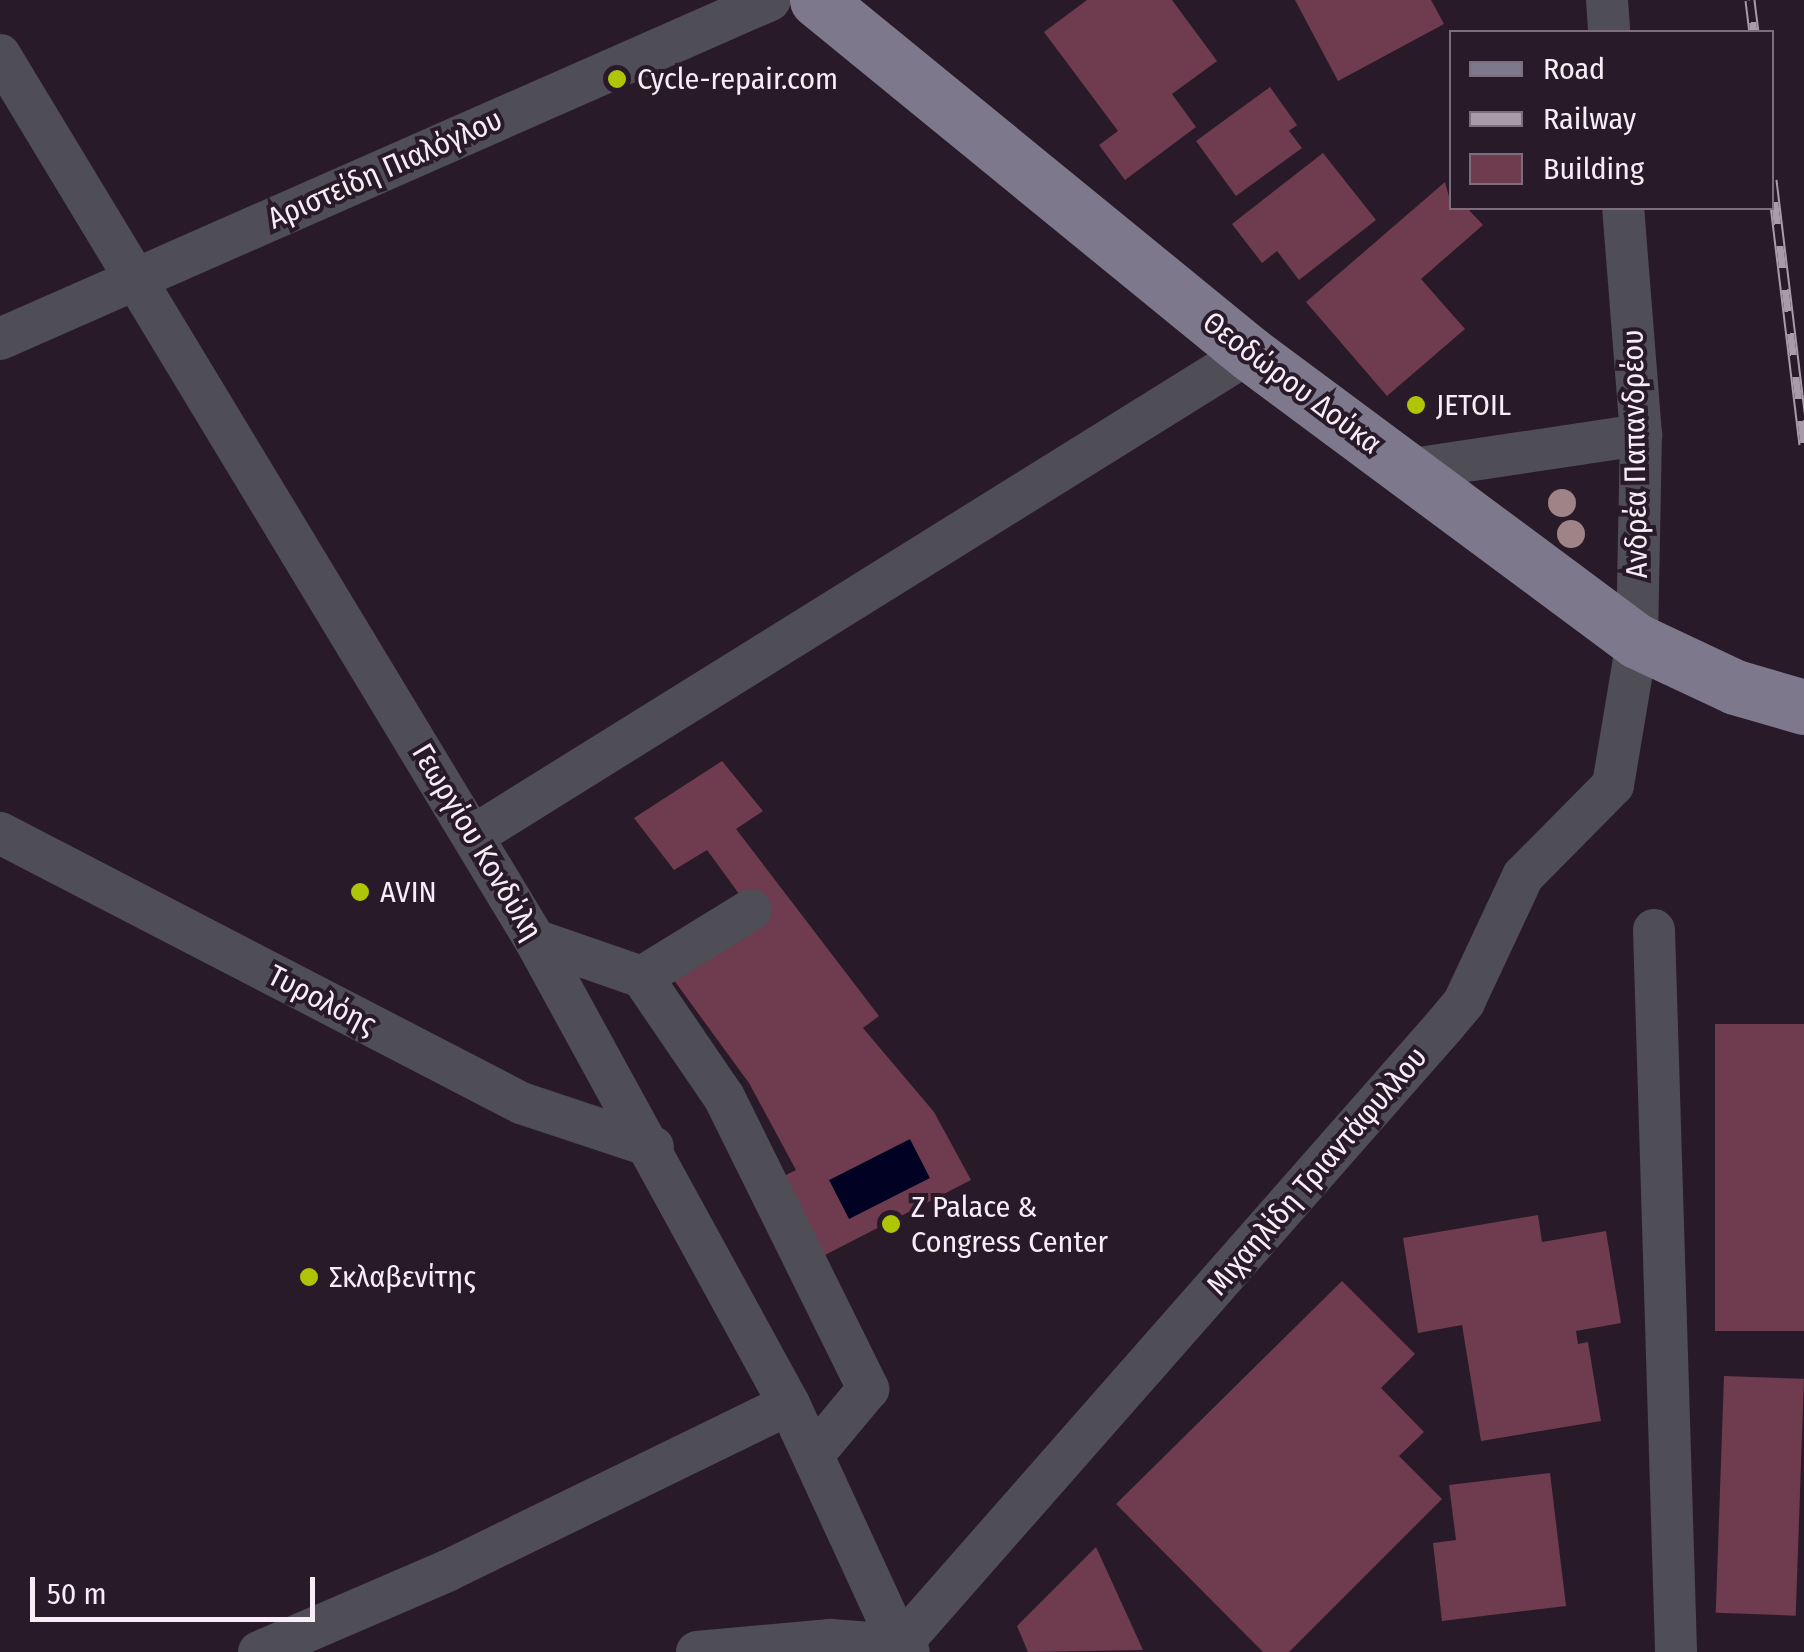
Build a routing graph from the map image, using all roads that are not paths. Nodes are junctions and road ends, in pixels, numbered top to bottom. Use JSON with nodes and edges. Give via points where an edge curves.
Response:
{"nodes":[{"id":1,"x":770,"y":0,"type":"edge"},
{"id":2,"x":817,"y":0,"type":"edge"},
{"id":3,"x":1606,"y":0,"type":"edge"},
{"id":4,"x":1609,"y":30,"type":"edge"},
{"id":5,"x":0,"y":55,"type":"edge"},
{"id":6,"x":1623,"y":210,"type":"edge"},
{"id":7,"x":138,"y":278,"type":"junction"},
{"id":8,"x":0,"y":339,"type":"edge"},
{"id":9,"x":1248,"y":353,"type":"junction"},
{"id":10,"x":1641,"y":435,"type":"junction"},
{"id":11,"x":1406,"y":470,"type":"junction"},
{"id":12,"x":1637,"y":641,"type":"junction"},
{"id":13,"x":1804,"y":707,"type":"edge"},
{"id":14,"x":0,"y":832,"type":"edge"},
{"id":15,"x":473,"y":836,"type":"junction"},
{"id":16,"x":751,"y":910,"type":"dead end"},
{"id":17,"x":1654,"y":930,"type":"dead end"},
{"id":18,"x":536,"y":940,"type":"junction"},
{"id":19,"x":642,"y":977,"type":"junction"},
{"id":20,"x":653,"y":1147,"type":"junction"},
{"id":21,"x":789,"y":1404,"type":"junction"},
{"id":22,"x":812,"y":1455,"type":"junction"},
{"id":23,"x":904,"y":1650,"type":"edge"},
{"id":24,"x":259,"y":1652,"type":"edge"},
{"id":25,"x":698,"y":1652,"type":"edge"},
{"id":26,"x":1676,"y":1652,"type":"edge"}],
"edges":[{"from":1,"to":7,"type":"street","name":"Αριστείδη Πιαλόγλου"},
{"from":2,"to":9,"type":"main road","name":"Θεοδώρου Δούκα"},
{"from":3,"to":4,"type":"street"},
{"from":5,"to":7,"type":"street","name":"Γεωργίου Κονδύλη"},
{"from":6,"to":10,"type":"street","name":"Ανδρέα Παπανδρέου"},
{"from":7,"to":8,"type":"street","name":"Αριστείδη Πιαλόγλου"},
{"from":7,"to":15,"type":"street","name":"Γεωργίου Κονδύλη"},
{"from":9,"to":11,"type":"main road","name":"Θεοδώρου Δούκα"},
{"from":9,"to":15,"type":"street"},
{"from":10,"to":11,"type":"street"},
{"from":10,"to":12,"type":"street","name":"Ανδρέα Παπανδρέου"},
{"from":11,"to":12,"type":"main road","name":"Θεοδώρου Δούκα"},
{"from":12,"to":13,"type":"main road","name":"Θεοδώρου Δούκα","via":[[1735,687]]},
{"from":12,"to":23,"type":"street","name":"Μιχαηλίδη Τριαντάφυλλου","via":[[1612,784],[1522,876],[1464,1002]]},
{"from":14,"to":20,"type":"street","name":"Τυρολόης","via":[[520,1103]]},
{"from":15,"to":18,"type":"street","name":"Γεωργίου Κονδύλη"},
{"from":16,"to":19,"type":"street"},
{"from":17,"to":26,"type":"street"},
{"from":18,"to":19,"type":"street"},
{"from":18,"to":20,"type":"street","name":"Γεωργίου Κονδύλη"},
{"from":19,"to":22,"type":"street","via":[[724,1097],[868,1389]]},
{"from":20,"to":21,"type":"street","name":"Γεωργίου Κονδύλη"},
{"from":21,"to":22,"type":"street","name":"Γεωργίου Κονδύλη"},
{"from":21,"to":24,"type":"street","via":[[449,1570]]},
{"from":22,"to":23,"type":"street","name":"Γεωργίου Κονδύλη"},
{"from":23,"to":25,"type":"street","via":[[830,1640]]}]}
